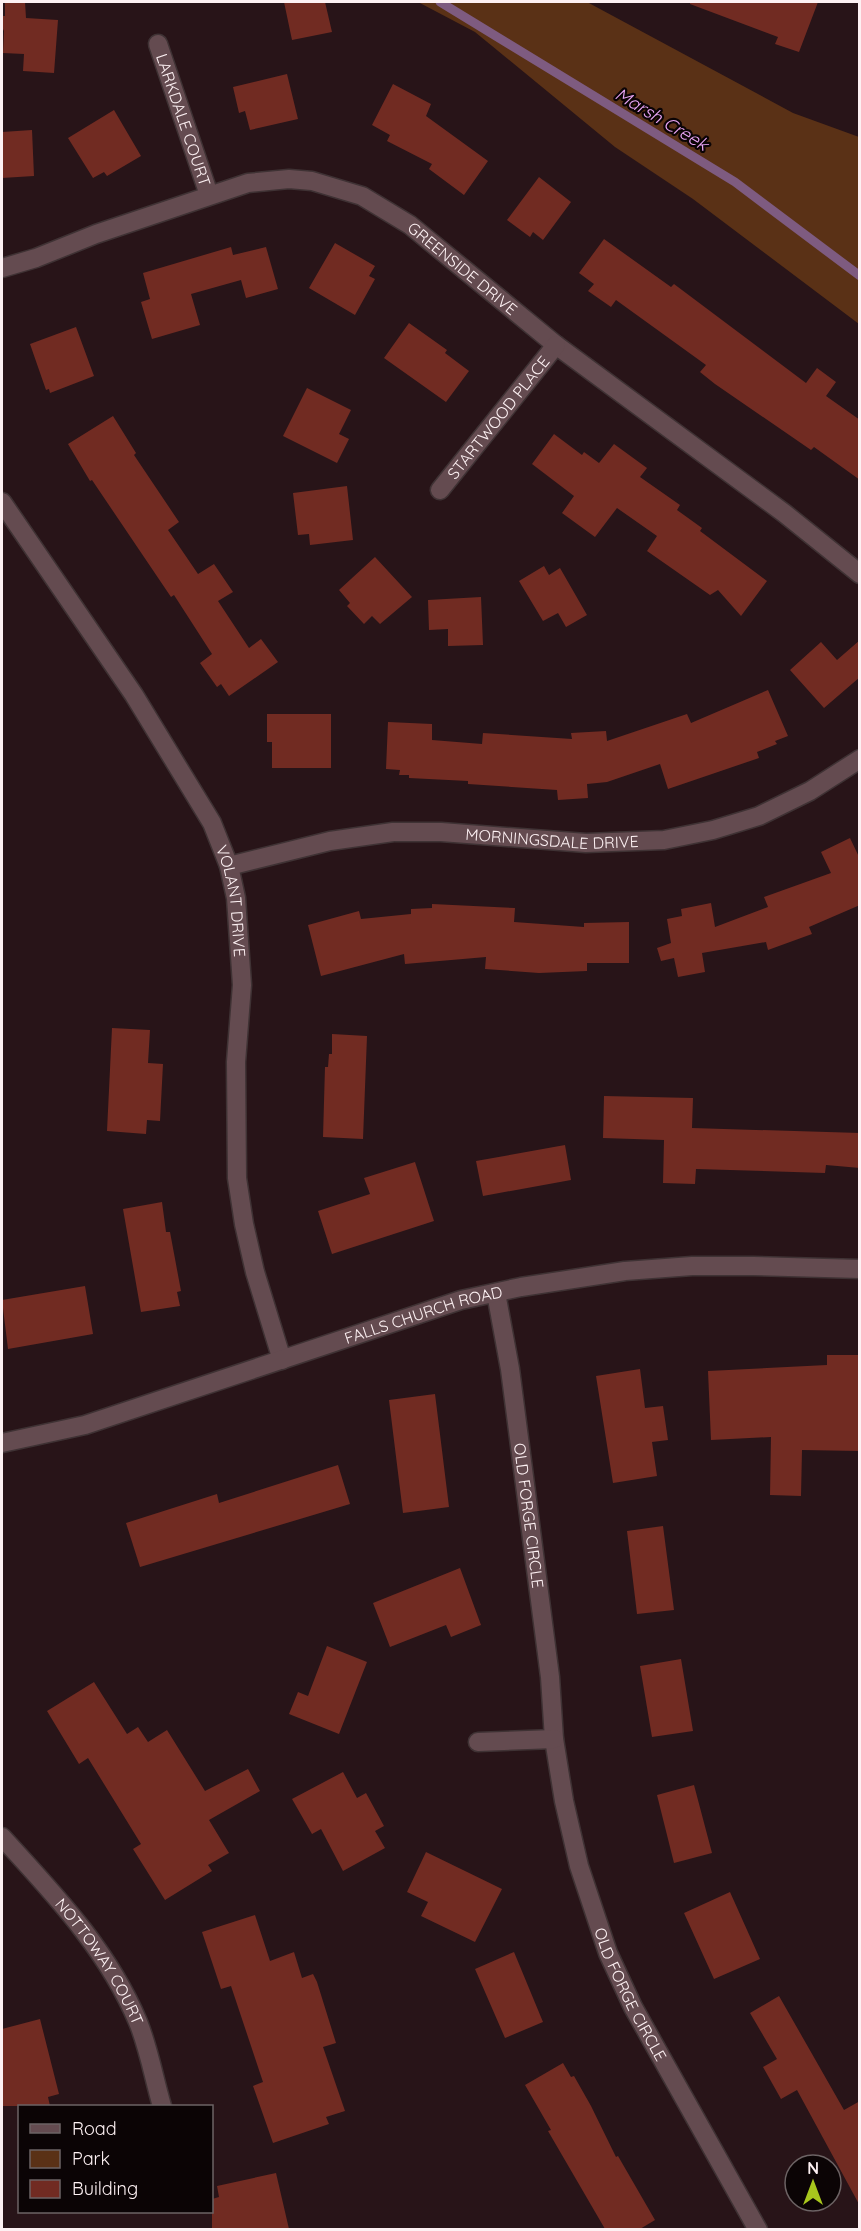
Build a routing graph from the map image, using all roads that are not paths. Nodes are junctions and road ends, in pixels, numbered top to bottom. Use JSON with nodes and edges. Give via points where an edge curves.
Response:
{"nodes":[{"id":1,"x":158,"y":44,"type":"dead end"},
{"id":2,"x":209,"y":195,"type":"junction"},
{"id":3,"x":2,"y":268,"type":"edge"},
{"id":4,"x":556,"y":345,"type":"junction"},
{"id":5,"x":440,"y":490,"type":"dead end"},
{"id":6,"x":2,"y":502,"type":"edge"},
{"id":7,"x":860,"y":574,"type":"edge"},
{"id":8,"x":860,"y":759,"type":"edge"},
{"id":9,"x":229,"y":866,"type":"junction"},
{"id":10,"x":860,"y":1269,"type":"edge"},
{"id":11,"x":496,"y":1293,"type":"junction"},
{"id":12,"x":282,"y":1360,"type":"junction"},
{"id":13,"x":2,"y":1443,"type":"edge"},
{"id":14,"x":554,"y":1739,"type":"junction"},
{"id":15,"x":478,"y":1742,"type":"dead end"},
{"id":16,"x":2,"y":1837,"type":"edge"},
{"id":17,"x":162,"y":2105,"type":"edge"},
{"id":18,"x":758,"y":2229,"type":"edge"}],
"edges":[{"from":1,"to":2,"type":"street","name":"LARKDALE COURT"},
{"from":2,"to":3,"type":"street","name":"GREENSIDE DRIVE"},
{"from":2,"to":4,"type":"street","name":"GREENSIDE DRIVE","via":[[248,183],[289,179],[312,181],[362,196],[410,225]]},
{"from":4,"to":5,"type":"street","name":"STARTWOOD PLACE"},
{"from":4,"to":7,"type":"street","name":"GREENSIDE DRIVE"},
{"from":6,"to":9,"type":"street","name":"VOLANT DRIVE","via":[[134,695],[212,823]]},
{"from":8,"to":9,"type":"street","name":"MORNINGSDALE DRIVE","via":[[810,792],[759,816],[664,840],[586,843],[393,832],[330,841]]},
{"from":9,"to":12,"type":"street","name":"VOLANT DRIVE","via":[[237,898],[242,985],[237,1062],[237,1178],[255,1272]]},
{"from":10,"to":11,"type":"street","name":"FALLS CHURCH ROAD","via":[[692,1266],[625,1271]]},
{"from":11,"to":12,"type":"street","name":"FALLS CHURCH ROAD","via":[[461,1300]]},
{"from":11,"to":14,"type":"street","name":"OLD FORGE CIRCLE","via":[[510,1369],[550,1677]]},
{"from":12,"to":13,"type":"street","name":"FALLS CHURCH ROAD","via":[[85,1425]]},
{"from":14,"to":15,"type":"street"},
{"from":14,"to":18,"type":"street","name":"OLD FORGE CIRCLE","via":[[579,1866],[608,1953],[633,2007]]},
{"from":16,"to":17,"type":"street","name":"NOTTOWAY COURT","via":[[100,1950],[138,2022]]}]}
